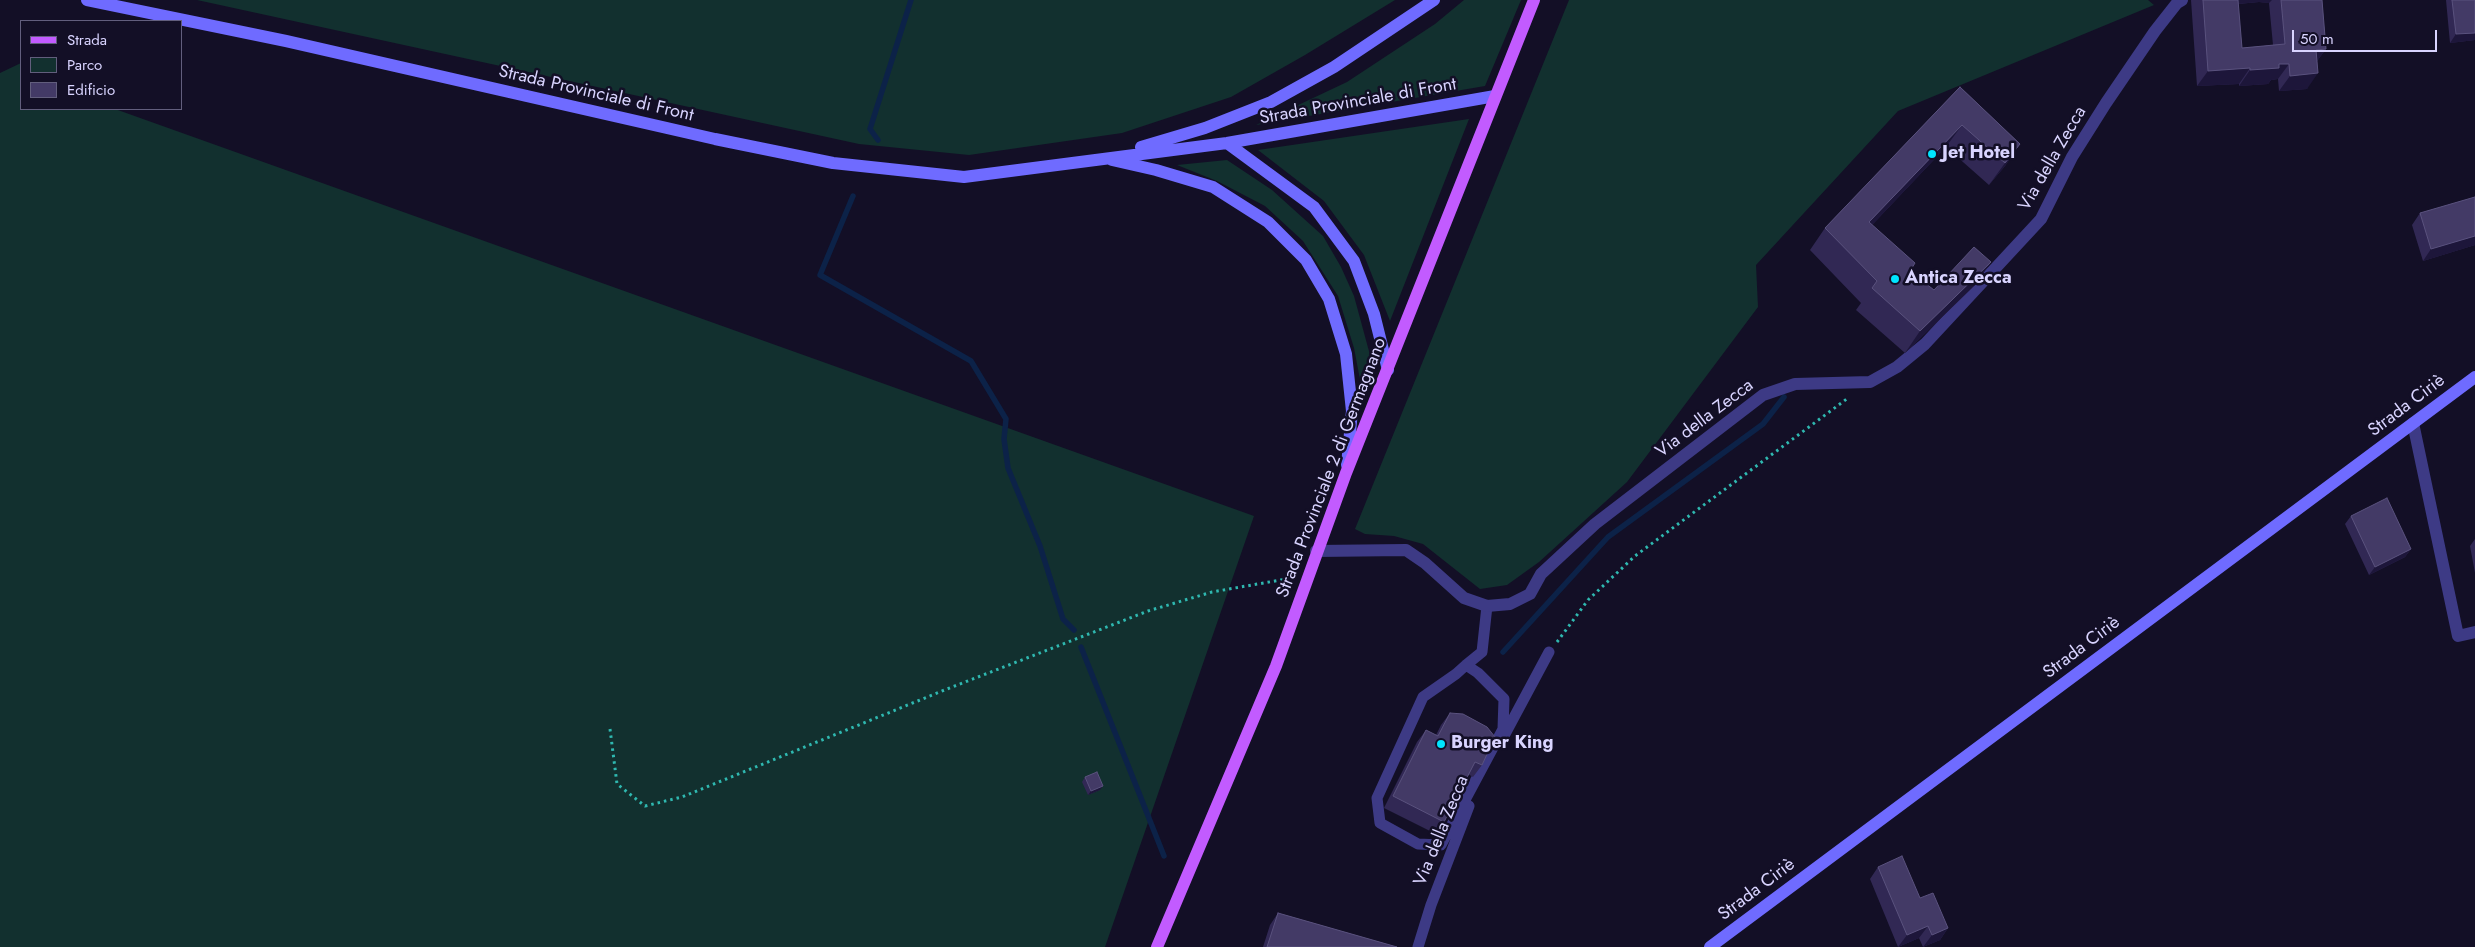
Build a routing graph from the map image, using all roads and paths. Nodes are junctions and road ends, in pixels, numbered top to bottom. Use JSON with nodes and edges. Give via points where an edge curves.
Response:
{"nodes":[{"id":1,"x":86,"y":0,"type":"edge"},
{"id":2,"x":1434,"y":0,"type":"edge"},
{"id":3,"x":1534,"y":0,"type":"edge"},
{"id":4,"x":2180,"y":2,"type":"edge"},
{"id":5,"x":1495,"y":96,"type":"junction"},
{"id":6,"x":1227,"y":142,"type":"junction"},
{"id":7,"x":1103,"y":158,"type":"junction"},
{"id":8,"x":1388,"y":370,"type":"junction"},
{"id":9,"x":2475,"y":377,"type":"edge"},
{"id":10,"x":1870,"y":382,"type":"junction"},
{"id":11,"x":2413,"y":423,"type":"junction"},
{"id":12,"x":1346,"y":473,"type":"junction"},
{"id":13,"x":1316,"y":551,"type":"junction"},
{"id":14,"x":1308,"y":576,"type":"junction"},
{"id":15,"x":1487,"y":606,"type":"junction"},
{"id":16,"x":2475,"y":632,"type":"edge"},
{"id":17,"x":1549,"y":652,"type":"joint"},
{"id":18,"x":1466,"y":665,"type":"junction"},
{"id":19,"x":610,"y":729,"type":"dead end"},
{"id":20,"x":1157,"y":947,"type":"edge"},
{"id":21,"x":1418,"y":947,"type":"edge"},
{"id":22,"x":1710,"y":947,"type":"edge"}],
"edges":[{"from":1,"to":7,"type":"main road","name":"Strada Provinciale di Front","via":[[286,41],[833,164],[964,176]]},
{"from":2,"to":7,"type":"main road","via":[[1334,67],[1270,102],[1205,128]]},
{"from":3,"to":5,"type":"main road","name":"Strada Provinciale 2 di Germagnano"},
{"from":4,"to":10,"type":"street","name":"Via della Zecca","via":[[2155,31],[2072,157],[2041,219],[1925,344],[1897,367]]},
{"from":5,"to":6,"type":"main road","name":"Strada Provinciale di Front"},
{"from":5,"to":8,"type":"main road","name":"Strada Provinciale 2 di Germagnano"},
{"from":6,"to":7,"type":"main road","name":"Strada Provinciale di Front"},
{"from":6,"to":8,"type":"main road","via":[[1314,207],[1354,261],[1374,314]]},
{"from":7,"to":12,"type":"main road","via":[[1212,187],[1268,222],[1306,260],[1329,299],[1346,354],[1352,412]]},
{"from":8,"to":12,"type":"main road","name":"Strada Provinciale 2 di Germagnano"},
{"from":9,"to":11,"type":"main road","name":"Strada Ciriè"},
{"from":10,"to":15,"type":"street","name":"Via della Zecca","via":[[1796,384],[1763,396],[1595,524],[1541,574],[1530,594],[1510,604]]},
{"from":10,"to":17,"type":"path","via":[[1635,556],[1588,600]]},
{"from":11,"to":16,"type":"street","via":[[2458,636]]},
{"from":11,"to":22,"type":"main road","name":"Strada Ciriè"},
{"from":12,"to":13,"type":"main road","name":"Strada Provinciale 2 di Germagnano"},
{"from":13,"to":14,"type":"main road","name":"Strada Provinciale 2 di Germagnano"},
{"from":13,"to":15,"type":"street","name":"Via della Zecca","via":[[1406,550],[1464,598]]},
{"from":14,"to":19,"type":"path","via":[[1212,592],[1148,611],[682,797],[645,806],[617,784]]},
{"from":14,"to":20,"type":"main road","name":"Strada Provinciale 2 di Germagnano","via":[[1276,666]]},
{"from":15,"to":18,"type":"lane","via":[[1482,652]]},
{"from":17,"to":21,"type":"lane","name":"Via della Zecca","via":[[1477,787]]},
{"from":18,"to":18,"type":"lane","via":[[1423,697],[1377,798],[1380,823],[1418,844],[1441,845],[1503,729],[1504,699]]}]}
